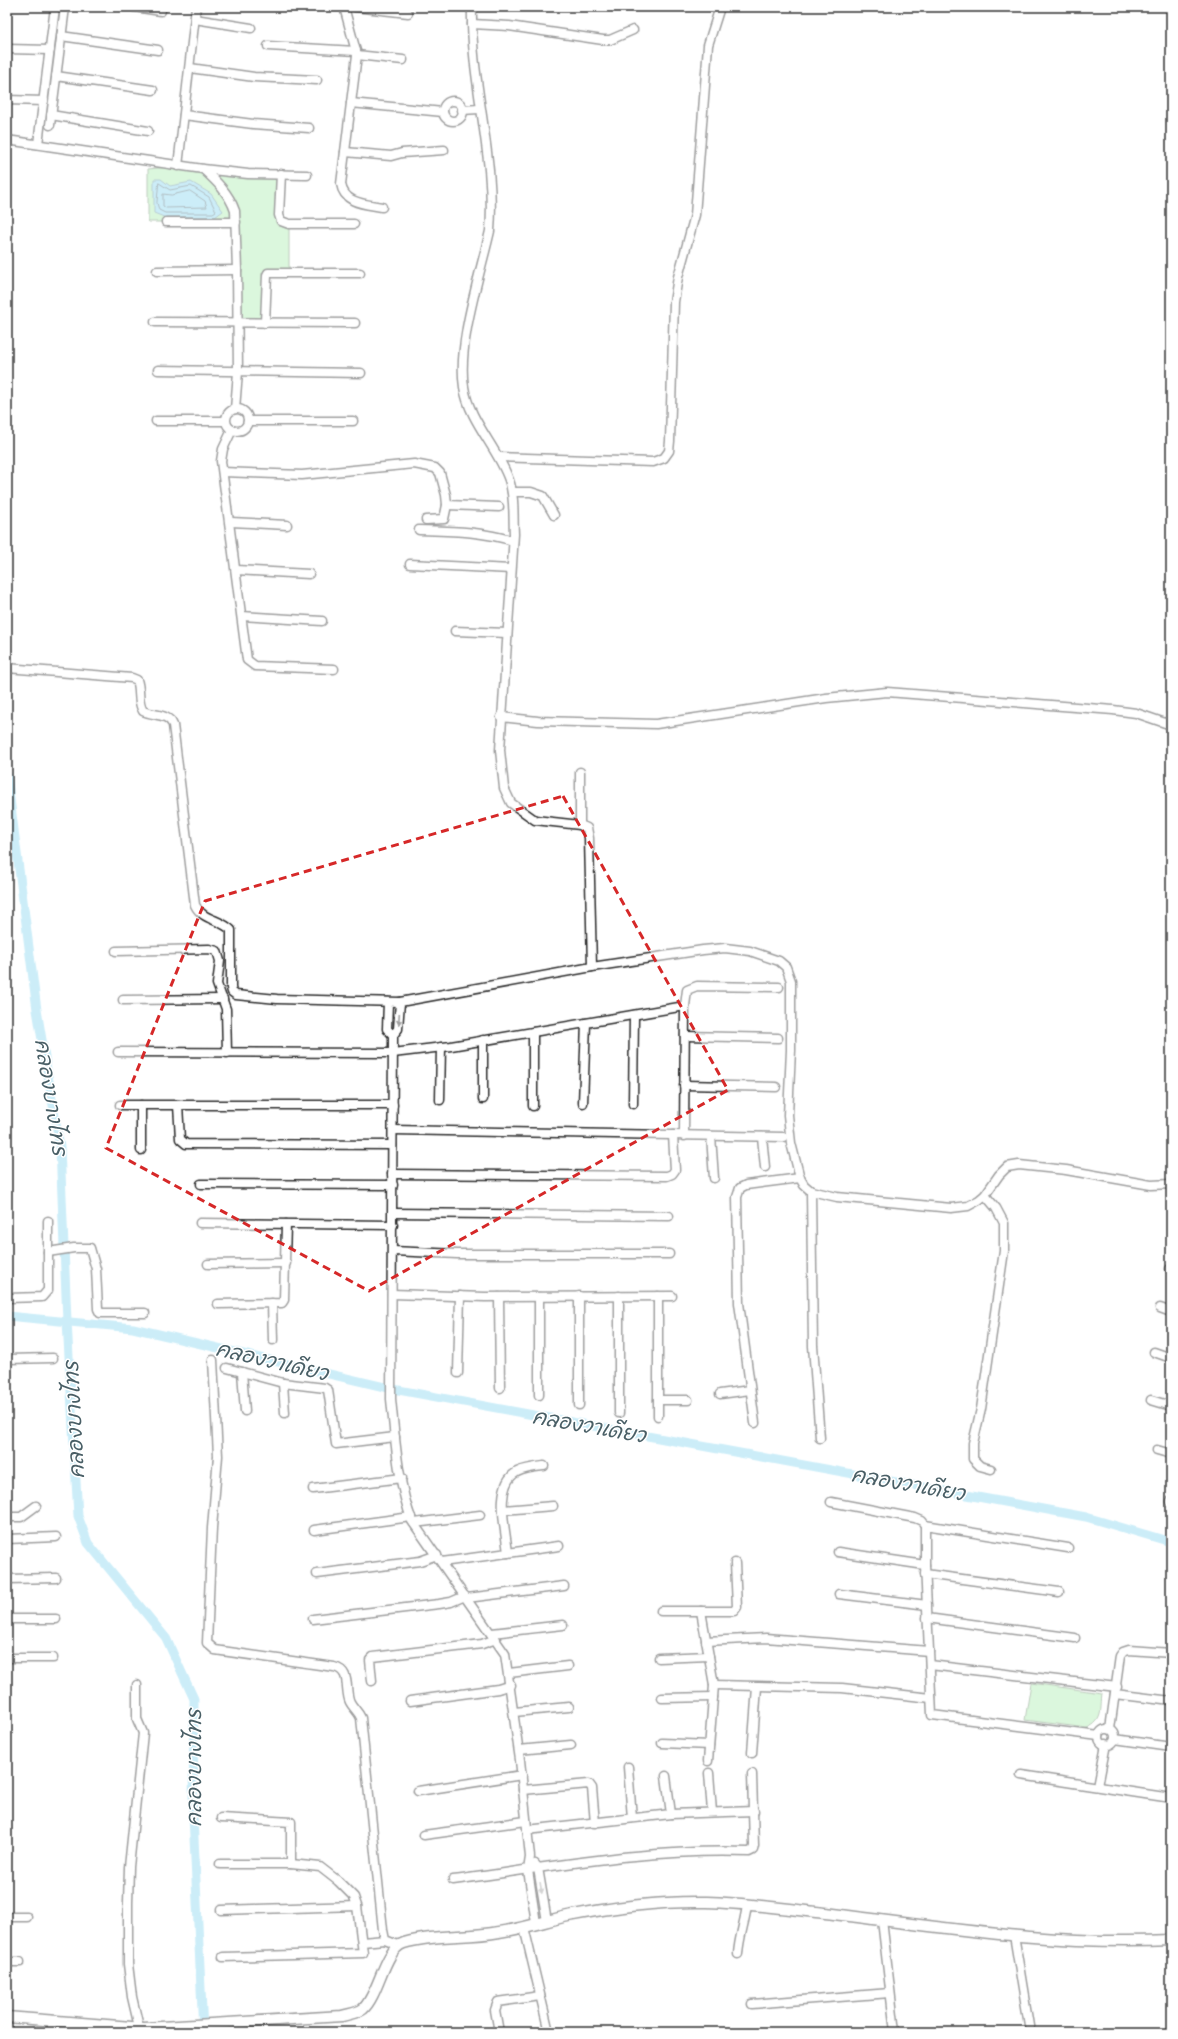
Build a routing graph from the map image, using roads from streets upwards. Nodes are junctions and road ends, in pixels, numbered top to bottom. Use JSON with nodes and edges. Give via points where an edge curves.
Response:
{"nodes":[{"id":1,"x":55,"y":7,"type":"edge"},
{"id":2,"x":65,"y":7,"type":"edge"},
{"id":3,"x":134,"y":7,"type":"edge"},
{"id":4,"x":196,"y":7,"type":"edge"},
{"id":5,"x":344,"y":7,"type":"edge"},
{"id":6,"x":355,"y":7,"type":"edge"},
{"id":7,"x":472,"y":7,"type":"edge"},
{"id":8,"x":720,"y":7,"type":"edge"},
{"id":9,"x":162,"y":11,"type":"dead end"},
{"id":10,"x":408,"y":13,"type":"dead end"},
{"id":11,"x":195,"y":19,"type":"junction"},
{"id":12,"x":472,"y":24,"type":"junction"},
{"id":13,"x":251,"y":28,"type":"dead end"},
{"id":14,"x":633,"y":30,"type":"dead end"},
{"id":15,"x":61,"y":36,"type":"junction"},
{"id":16,"x":268,"y":46,"type":"dead end"},
{"id":17,"x":7,"y":49,"type":"edge"},
{"id":18,"x":50,"y":50,"type":"junction"},
{"id":19,"x":158,"y":50,"type":"dead end"},
{"id":20,"x":356,"y":53,"type":"junction"},
{"id":21,"x":403,"y":60,"type":"dead end"},
{"id":22,"x":190,"y":68,"type":"junction"},
{"id":23,"x":56,"y":76,"type":"junction"},
{"id":24,"x":317,"y":80,"type":"dead end"},
{"id":25,"x":153,"y":90,"type":"dead end"},
{"id":26,"x":7,"y":100,"type":"edge"},
{"id":27,"x":44,"y":101,"type":"junction"},
{"id":28,"x":351,"y":102,"type":"junction"},
{"id":29,"x":480,"y":109,"type":"junction"},
{"id":30,"x":462,"y":110,"type":"junction"},
{"id":31,"x":443,"y":112,"type":"junction"},
{"id":32,"x":51,"y":115,"type":"junction"},
{"id":33,"x":184,"y":115,"type":"junction"},
{"id":34,"x":50,"y":125,"type":"dead end"},
{"id":35,"x":309,"y":128,"type":"dead end"},
{"id":36,"x":148,"y":131,"type":"dead end"},
{"id":37,"x":7,"y":140,"type":"edge"},
{"id":38,"x":38,"y":144,"type":"junction"},
{"id":39,"x":444,"y":150,"type":"dead end"},
{"id":40,"x":345,"y":152,"type":"junction"},
{"id":41,"x":178,"y":166,"type":"junction"},
{"id":42,"x":203,"y":169,"type":"junction"},
{"id":43,"x":282,"y":174,"type":"junction"},
{"id":44,"x":307,"y":175,"type":"dead end"},
{"id":45,"x":382,"y":207,"type":"dead end"},
{"id":46,"x":166,"y":222,"type":"dead end"},
{"id":47,"x":236,"y":222,"type":"junction"},
{"id":48,"x":354,"y":224,"type":"dead end"},
{"id":49,"x":238,"y":270,"type":"junction"},
{"id":50,"x":157,"y":271,"type":"dead end"},
{"id":51,"x":360,"y":273,"type":"dead end"},
{"id":52,"x":155,"y":322,"type":"dead end"},
{"id":53,"x":236,"y":322,"type":"junction"},
{"id":54,"x":265,"y":323,"type":"junction"},
{"id":55,"x":355,"y":323,"type":"dead end"},
{"id":56,"x":158,"y":370,"type":"dead end"},
{"id":57,"x":238,"y":372,"type":"junction"},
{"id":58,"x":361,"y":373,"type":"dead end"},
{"id":59,"x":236,"y":409,"type":"junction"},
{"id":60,"x":156,"y":421,"type":"dead end"},
{"id":61,"x":226,"y":421,"type":"junction"},
{"id":62,"x":248,"y":421,"type":"junction"},
{"id":63,"x":353,"y":421,"type":"dead end"},
{"id":64,"x":232,"y":430,"type":"junction"},
{"id":65,"x":499,"y":456,"type":"junction"},
{"id":66,"x":223,"y":472,"type":"junction"},
{"id":67,"x":512,"y":492,"type":"junction"},
{"id":68,"x":447,"y":505,"type":"junction"},
{"id":69,"x":499,"y":506,"type":"dead end"},
{"id":70,"x":554,"y":516,"type":"dead end"},
{"id":71,"x":426,"y":520,"type":"dead end"},
{"id":72,"x":231,"y":522,"type":"junction"},
{"id":73,"x":287,"y":525,"type":"dead end"},
{"id":74,"x":419,"y":530,"type":"dead end"},
{"id":75,"x":513,"y":540,"type":"junction"},
{"id":76,"x":410,"y":564,"type":"dead end"},
{"id":77,"x":512,"y":569,"type":"junction"},
{"id":78,"x":236,"y":570,"type":"junction"},
{"id":79,"x":309,"y":574,"type":"dead end"},
{"id":80,"x":242,"y":616,"type":"junction"},
{"id":81,"x":322,"y":621,"type":"dead end"},
{"id":82,"x":455,"y":631,"type":"dead end"},
{"id":83,"x":508,"y":633,"type":"junction"},
{"id":84,"x":8,"y":667,"type":"edge"},
{"id":85,"x":334,"y":669,"type":"dead end"},
{"id":86,"x":501,"y":717,"type":"junction"},
{"id":87,"x":1171,"y":725,"type":"edge"},
{"id":88,"x":580,"y":772,"type":"dead end"},
{"id":89,"x":580,"y":825,"type":"junction"},
{"id":90,"x":116,"y":951,"type":"dead end"},
{"id":91,"x":592,"y":967,"type":"junction"},
{"id":92,"x":779,"y":987,"type":"dead end"},
{"id":93,"x":223,"y":999,"type":"junction"},
{"id":94,"x":123,"y":1000,"type":"dead end"},
{"id":95,"x":388,"y":1002,"type":"junction"},
{"id":96,"x":400,"y":1002,"type":"junction"},
{"id":97,"x":684,"y":1006,"type":"junction"},
{"id":98,"x":634,"y":1015,"type":"junction"},
{"id":99,"x":586,"y":1023,"type":"junction"},
{"id":100,"x":533,"y":1032,"type":"junction"},
{"id":101,"x":393,"y":1035,"type":"junction"},
{"id":102,"x":685,"y":1036,"type":"junction"},
{"id":103,"x":778,"y":1038,"type":"dead end"},
{"id":104,"x":483,"y":1040,"type":"junction"},
{"id":105,"x":440,"y":1047,"type":"junction"},
{"id":106,"x":118,"y":1052,"type":"dead end"},
{"id":107,"x":227,"y":1053,"type":"junction"},
{"id":108,"x":393,"y":1053,"type":"junction"},
{"id":109,"x":684,"y":1085,"type":"junction"},
{"id":110,"x":776,"y":1087,"type":"dead end"},
{"id":111,"x":483,"y":1099,"type":"dead end"},
{"id":112,"x":440,"y":1100,"type":"dead end"},
{"id":113,"x":583,"y":1103,"type":"dead end"},
{"id":114,"x":633,"y":1104,"type":"dead end"},
{"id":115,"x":120,"y":1105,"type":"dead end"},
{"id":116,"x":140,"y":1105,"type":"junction"},
{"id":117,"x":178,"y":1105,"type":"junction"},
{"id":118,"x":393,"y":1105,"type":"junction"},
{"id":119,"x":533,"y":1106,"type":"dead end"},
{"id":120,"x":393,"y":1130,"type":"junction"},
{"id":121,"x":673,"y":1135,"type":"junction"},
{"id":122,"x":684,"y":1136,"type":"junction"},
{"id":123,"x":711,"y":1136,"type":"junction"},
{"id":124,"x":762,"y":1137,"type":"junction"},
{"id":125,"x":783,"y":1137,"type":"dead end"},
{"id":126,"x":392,"y":1145,"type":"junction"},
{"id":127,"x":141,"y":1150,"type":"dead end"},
{"id":128,"x":765,"y":1167,"type":"dead end"},
{"id":129,"x":392,"y":1174,"type":"junction"},
{"id":130,"x":714,"y":1178,"type":"dead end"},
{"id":131,"x":800,"y":1178,"type":"junction"},
{"id":132,"x":201,"y":1184,"type":"dead end"},
{"id":133,"x":1171,"y":1184,"type":"edge"},
{"id":134,"x":392,"y":1185,"type":"junction"},
{"id":135,"x":811,"y":1191,"type":"junction"},
{"id":136,"x":985,"y":1195,"type":"junction"},
{"id":137,"x":393,"y":1213,"type":"junction"},
{"id":138,"x":669,"y":1216,"type":"dead end"},
{"id":139,"x":48,"y":1221,"type":"dead end"},
{"id":140,"x":200,"y":1223,"type":"dead end"},
{"id":141,"x":286,"y":1224,"type":"junction"},
{"id":142,"x":393,"y":1225,"type":"junction"},
{"id":143,"x":52,"y":1251,"type":"junction"},
{"id":144,"x":393,"y":1251,"type":"junction"},
{"id":145,"x":669,"y":1254,"type":"dead end"},
{"id":146,"x":286,"y":1263,"type":"junction"},
{"id":147,"x":208,"y":1264,"type":"dead end"},
{"id":148,"x":392,"y":1294,"type":"junction"},
{"id":149,"x":460,"y":1296,"type":"junction"},
{"id":150,"x":579,"y":1296,"type":"junction"},
{"id":151,"x":619,"y":1296,"type":"junction"},
{"id":152,"x":658,"y":1296,"type":"junction"},
{"id":153,"x":672,"y":1296,"type":"dead end"},
{"id":154,"x":499,"y":1297,"type":"junction"},
{"id":155,"x":539,"y":1297,"type":"junction"},
{"id":156,"x":7,"y":1298,"type":"edge"},
{"id":157,"x":218,"y":1304,"type":"dead end"},
{"id":158,"x":272,"y":1304,"type":"junction"},
{"id":159,"x":1160,"y":1308,"type":"dead end"},
{"id":160,"x":1171,"y":1312,"type":"edge"},
{"id":161,"x":144,"y":1313,"type":"dead end"},
{"id":162,"x":272,"y":1340,"type":"dead end"},
{"id":163,"x":1154,"y":1352,"type":"dead end"},
{"id":164,"x":53,"y":1358,"type":"dead end"},
{"id":165,"x":1171,"y":1358,"type":"edge"},
{"id":166,"x":7,"y":1359,"type":"edge"},
{"id":167,"x":213,"y":1360,"type":"dead end"},
{"id":168,"x":227,"y":1368,"type":"dead end"},
{"id":169,"x":242,"y":1372,"type":"junction"},
{"id":170,"x":458,"y":1373,"type":"dead end"},
{"id":171,"x":283,"y":1383,"type":"junction"},
{"id":172,"x":500,"y":1388,"type":"dead end"},
{"id":173,"x":750,"y":1390,"type":"junction"},
{"id":174,"x":720,"y":1394,"type":"dead end"},
{"id":175,"x":539,"y":1395,"type":"dead end"},
{"id":176,"x":658,"y":1400,"type":"junction"},
{"id":177,"x":688,"y":1400,"type":"dead end"},
{"id":178,"x":1151,"y":1400,"type":"dead end"},
{"id":179,"x":579,"y":1405,"type":"dead end"},
{"id":180,"x":1171,"y":1406,"type":"edge"},
{"id":181,"x":245,"y":1411,"type":"dead end"},
{"id":182,"x":285,"y":1413,"type":"dead end"},
{"id":183,"x":619,"y":1413,"type":"dead end"},
{"id":184,"x":658,"y":1416,"type":"dead end"},
{"id":185,"x":755,"y":1423,"type":"dead end"},
{"id":186,"x":395,"y":1437,"type":"junction"},
{"id":187,"x":820,"y":1438,"type":"dead end"},
{"id":188,"x":1157,"y":1450,"type":"dead end"},
{"id":189,"x":1171,"y":1454,"type":"edge"},
{"id":190,"x":544,"y":1466,"type":"dead end"},
{"id":191,"x":991,"y":1469,"type":"dead end"},
{"id":192,"x":402,"y":1478,"type":"junction"},
{"id":193,"x":313,"y":1489,"type":"dead end"},
{"id":194,"x":831,"y":1502,"type":"dead end"},
{"id":195,"x":36,"y":1506,"type":"dead end"},
{"id":196,"x":553,"y":1506,"type":"dead end"},
{"id":197,"x":503,"y":1510,"type":"junction"},
{"id":198,"x":480,"y":1515,"type":"dead end"},
{"id":199,"x":7,"y":1517,"type":"edge"},
{"id":200,"x":412,"y":1520,"type":"junction"},
{"id":201,"x":925,"y":1525,"type":"junction"},
{"id":202,"x":314,"y":1530,"type":"dead end"},
{"id":203,"x":56,"y":1537,"type":"dead end"},
{"id":204,"x":7,"y":1539,"type":"edge"},
{"id":205,"x":559,"y":1546,"type":"dead end"},
{"id":206,"x":1068,"y":1548,"type":"dead end"},
{"id":207,"x":838,"y":1552,"type":"dead end"},
{"id":208,"x":508,"y":1553,"type":"junction"},
{"id":209,"x":439,"y":1558,"type":"junction"},
{"id":210,"x":736,"y":1563,"type":"dead end"},
{"id":211,"x":925,"y":1565,"type":"junction"},
{"id":212,"x":317,"y":1574,"type":"dead end"},
{"id":213,"x":925,"y":1574,"type":"junction"},
{"id":214,"x":56,"y":1578,"type":"dead end"},
{"id":215,"x":7,"y":1579,"type":"edge"},
{"id":216,"x":564,"y":1586,"type":"dead end"},
{"id":217,"x":1059,"y":1592,"type":"dead end"},
{"id":218,"x":839,"y":1594,"type":"dead end"},
{"id":219,"x":466,"y":1597,"type":"junction"},
{"id":220,"x":927,"y":1605,"type":"junction"},
{"id":221,"x":662,"y":1611,"type":"dead end"},
{"id":222,"x":701,"y":1611,"type":"junction"},
{"id":223,"x":927,"y":1618,"type":"junction"},
{"id":224,"x":7,"y":1619,"type":"edge"},
{"id":225,"x":56,"y":1619,"type":"dead end"},
{"id":226,"x":313,"y":1620,"type":"dead end"},
{"id":227,"x":563,"y":1625,"type":"dead end"},
{"id":228,"x":494,"y":1636,"type":"junction"},
{"id":229,"x":1075,"y":1638,"type":"dead end"},
{"id":230,"x":706,"y":1641,"type":"junction"},
{"id":231,"x":929,"y":1652,"type":"junction"},
{"id":232,"x":1171,"y":1653,"type":"edge"},
{"id":233,"x":709,"y":1656,"type":"junction"},
{"id":234,"x":7,"y":1658,"type":"edge"},
{"id":235,"x":53,"y":1658,"type":"dead end"},
{"id":236,"x":659,"y":1658,"type":"dead end"},
{"id":237,"x":930,"y":1665,"type":"junction"},
{"id":238,"x":568,"y":1666,"type":"dead end"},
{"id":239,"x":509,"y":1673,"type":"junction"},
{"id":240,"x":372,"y":1681,"type":"dead end"},
{"id":241,"x":137,"y":1685,"type":"dead end"},
{"id":242,"x":714,"y":1685,"type":"junction"},
{"id":243,"x":511,"y":1686,"type":"junction"},
{"id":244,"x":757,"y":1687,"type":"junction"},
{"id":245,"x":1116,"y":1691,"type":"junction"},
{"id":246,"x":713,"y":1697,"type":"junction"},
{"id":247,"x":662,"y":1698,"type":"dead end"},
{"id":248,"x":931,"y":1698,"type":"junction"},
{"id":249,"x":410,"y":1701,"type":"dead end"},
{"id":250,"x":1171,"y":1701,"type":"edge"},
{"id":251,"x":569,"y":1707,"type":"dead end"},
{"id":252,"x":514,"y":1712,"type":"junction"},
{"id":253,"x":1110,"y":1729,"type":"junction"},
{"id":254,"x":1100,"y":1736,"type":"junction"},
{"id":255,"x":1115,"y":1739,"type":"junction"},
{"id":256,"x":662,"y":1743,"type":"dead end"},
{"id":257,"x":1106,"y":1744,"type":"junction"},
{"id":258,"x":570,"y":1745,"type":"dead end"},
{"id":259,"x":709,"y":1745,"type":"junction"},
{"id":260,"x":1171,"y":1747,"type":"edge"},
{"id":261,"x":519,"y":1750,"type":"junction"},
{"id":262,"x":752,"y":1753,"type":"dead end"},
{"id":263,"x":708,"y":1761,"type":"dead end"},
{"id":264,"x":628,"y":1767,"type":"dead end"},
{"id":265,"x":709,"y":1773,"type":"dead end"},
{"id":266,"x":752,"y":1774,"type":"dead end"},
{"id":267,"x":522,"y":1775,"type":"junction"},
{"id":268,"x":1021,"y":1775,"type":"dead end"},
{"id":269,"x":666,"y":1776,"type":"dead end"},
{"id":270,"x":1098,"y":1786,"type":"junction"},
{"id":271,"x":418,"y":1790,"type":"dead end"},
{"id":272,"x":523,"y":1790,"type":"junction"},
{"id":273,"x":1171,"y":1798,"type":"edge"},
{"id":274,"x":754,"y":1811,"type":"junction"},
{"id":275,"x":712,"y":1812,"type":"junction"},
{"id":276,"x":671,"y":1814,"type":"junction"},
{"id":277,"x":221,"y":1818,"type":"dead end"},
{"id":278,"x":632,"y":1818,"type":"junction"},
{"id":279,"x":526,"y":1821,"type":"junction"},
{"id":280,"x":595,"y":1823,"type":"junction"},
{"id":281,"x":528,"y":1830,"type":"junction"},
{"id":282,"x":424,"y":1835,"type":"dead end"},
{"id":283,"x":530,"y":1857,"type":"junction"},
{"id":284,"x":220,"y":1864,"type":"dead end"},
{"id":285,"x":291,"y":1864,"type":"junction"},
{"id":286,"x":538,"y":1868,"type":"junction"},
{"id":287,"x":528,"y":1870,"type":"junction"},
{"id":288,"x":453,"y":1880,"type":"dead end"},
{"id":289,"x":747,"y":1905,"type":"junction"},
{"id":290,"x":357,"y":1906,"type":"junction"},
{"id":291,"x":221,"y":1910,"type":"dead end"},
{"id":292,"x":7,"y":1917,"type":"edge"},
{"id":293,"x":27,"y":1917,"type":"dead end"},
{"id":294,"x":882,"y":1920,"type":"junction"},
{"id":295,"x":547,"y":1921,"type":"junction"},
{"id":296,"x":536,"y":1923,"type":"junction"},
{"id":297,"x":524,"y":1927,"type":"junction"},
{"id":298,"x":1014,"y":1935,"type":"junction"},
{"id":299,"x":385,"y":1940,"type":"junction"},
{"id":300,"x":1171,"y":1940,"type":"edge"},
{"id":301,"x":362,"y":1942,"type":"junction"},
{"id":302,"x":398,"y":1945,"type":"junction"},
{"id":303,"x":738,"y":1954,"type":"dead end"},
{"id":304,"x":223,"y":1957,"type":"dead end"},
{"id":305,"x":7,"y":1962,"type":"edge"},
{"id":306,"x":20,"y":1962,"type":"dead end"},
{"id":307,"x":890,"y":1993,"type":"junction"},
{"id":308,"x":540,"y":1996,"type":"junction"},
{"id":309,"x":752,"y":2004,"type":"dead end"},
{"id":310,"x":7,"y":2017,"type":"edge"},
{"id":311,"x":52,"y":2020,"type":"junction"},
{"id":312,"x":142,"y":2029,"type":"edge"},
{"id":313,"x":52,"y":2032,"type":"edge"},
{"id":314,"x":499,"y":2032,"type":"edge"},
{"id":315,"x":549,"y":2032,"type":"edge"},
{"id":316,"x":895,"y":2032,"type":"edge"},
{"id":317,"x":1030,"y":2032,"type":"edge"}],
"edges":[{"from":1,"to":18,"type":"street"},
{"from":2,"to":15,"type":"street"},
{"from":3,"to":9,"type":"street"},
{"from":4,"to":11,"type":"street"},
{"from":5,"to":20,"type":"street"},
{"from":6,"to":10,"type":"street"},
{"from":7,"to":12,"type":"street"},
{"from":8,"to":65,"type":"street","via":[[706,59],[695,215],[676,289],[668,451],[664,458],[653,462]]},
{"from":11,"to":13,"type":"street"},
{"from":11,"to":22,"type":"street"},
{"from":12,"to":14,"type":"street","via":[[516,27],[603,40],[610,40]]},
{"from":12,"to":29,"type":"street"},
{"from":15,"to":19,"type":"street"},
{"from":15,"to":23,"type":"street"},
{"from":16,"to":20,"type":"street"},
{"from":17,"to":18,"type":"street"},
{"from":18,"to":27,"type":"street"},
{"from":20,"to":21,"type":"street"},
{"from":20,"to":28,"type":"street"},
{"from":22,"to":24,"type":"street","via":[[254,77]]},
{"from":22,"to":33,"type":"street"},
{"from":23,"to":25,"type":"street"},
{"from":23,"to":32,"type":"street"},
{"from":26,"to":27,"type":"street"},
{"from":27,"to":38,"type":"street"},
{"from":28,"to":31,"type":"street"},
{"from":28,"to":40,"type":"street"},
{"from":29,"to":30,"type":"street"},
{"from":29,"to":65,"type":"street","via":[[491,186],[491,217],[464,347],[464,387],[481,428]]},
{"from":30,"to":31,"type":"street","via":[[459,119],[454,121],[449,120]]},
{"from":30,"to":31,"type":"street","via":[[460,105],[451,101],[443,107]]},
{"from":32,"to":34,"type":"street"},
{"from":32,"to":36,"type":"street"},
{"from":33,"to":35,"type":"street"},
{"from":33,"to":41,"type":"street"},
{"from":37,"to":38,"type":"street"},
{"from":38,"to":41,"type":"street"},
{"from":39,"to":40,"type":"street","via":[[391,156]]},
{"from":40,"to":45,"type":"street","via":[[342,190],[352,201]]},
{"from":41,"to":42,"type":"street"},
{"from":42,"to":43,"type":"street","via":[[248,174]]},
{"from":42,"to":47,"type":"street","via":[[221,186],[232,203]]},
{"from":43,"to":44,"type":"street"},
{"from":43,"to":48,"type":"street","via":[[279,215],[282,221],[289,224]]},
{"from":46,"to":47,"type":"street"},
{"from":47,"to":49,"type":"street"},
{"from":49,"to":50,"type":"street"},
{"from":49,"to":53,"type":"street"},
{"from":51,"to":54,"type":"street","via":[[268,273]]},
{"from":52,"to":53,"type":"street"},
{"from":53,"to":54,"type":"street"},
{"from":53,"to":57,"type":"street"},
{"from":54,"to":55,"type":"street"},
{"from":56,"to":57,"type":"street"},
{"from":57,"to":58,"type":"street"},
{"from":57,"to":59,"type":"street"},
{"from":59,"to":61,"type":"street","via":[[228,413]]},
{"from":59,"to":62,"type":"street","via":[[242,410]]},
{"from":60,"to":61,"type":"street"},
{"from":61,"to":64,"type":"street"},
{"from":62,"to":63,"type":"street"},
{"from":62,"to":64,"type":"street","via":[[242,430]]},
{"from":64,"to":66,"type":"street","via":[[223,449]]},
{"from":65,"to":67,"type":"street","via":[[510,480]]},
{"from":66,"to":68,"type":"street","via":[[302,475],[414,464],[434,468],[440,473]]},
{"from":66,"to":72,"type":"street"},
{"from":67,"to":70,"type":"street","via":[[531,492],[543,496]]},
{"from":67,"to":75,"type":"street"},
{"from":68,"to":69,"type":"street"},
{"from":68,"to":71,"type":"street","via":[[444,519]]},
{"from":72,"to":73,"type":"street"},
{"from":72,"to":78,"type":"street"},
{"from":74,"to":75,"type":"street","via":[[460,531]]},
{"from":75,"to":77,"type":"street"},
{"from":76,"to":77,"type":"street"},
{"from":77,"to":83,"type":"street"},
{"from":78,"to":79,"type":"street"},
{"from":78,"to":80,"type":"street"},
{"from":80,"to":81,"type":"street"},
{"from":80,"to":85,"type":"street","via":[[247,660],[250,664]]},
{"from":82,"to":83,"type":"street"},
{"from":83,"to":86,"type":"street"},
{"from":84,"to":95,"type":"street","via":[[132,678],[137,680],[140,707],[148,713],[171,720],[195,905],[198,912],[231,930],[232,992],[236,995],[277,999]]},
{"from":86,"to":87,"type":"street","via":[[538,721],[656,724],[826,698],[887,692],[1113,710],[1136,713]]},
{"from":86,"to":89,"type":"street","via":[[500,750],[504,788],[511,803],[535,820]]},
{"from":88,"to":89,"type":"street"},
{"from":89,"to":91,"type":"street","via":[[587,828],[589,838]]},
{"from":90,"to":93,"type":"street","via":[[216,951],[220,961],[217,984]]},
{"from":91,"to":96,"type":"street"},
{"from":91,"to":131,"type":"street","via":[[725,948],[750,950],[779,961],[786,967],[792,981],[792,1050],[788,1115],[791,1143]]},
{"from":92,"to":97,"type":"street","via":[[691,987],[687,990]]},
{"from":93,"to":94,"type":"street"},
{"from":93,"to":107,"type":"street","via":[[226,1009]]},
{"from":95,"to":96,"type":"street"},
{"from":95,"to":101,"type":"street","via":[[388,1029]]},
{"from":96,"to":101,"type":"street","one_way":true,"via":[[398,1029]]},
{"from":97,"to":98,"type":"street"},
{"from":97,"to":102,"type":"street"},
{"from":98,"to":99,"type":"street"},
{"from":98,"to":114,"type":"street"},
{"from":99,"to":100,"type":"street"},
{"from":99,"to":113,"type":"street"},
{"from":100,"to":104,"type":"street"},
{"from":100,"to":119,"type":"street"},
{"from":101,"to":108,"type":"street"},
{"from":102,"to":103,"type":"street"},
{"from":102,"to":109,"type":"street"},
{"from":104,"to":105,"type":"street"},
{"from":104,"to":111,"type":"street"},
{"from":105,"to":108,"type":"street"},
{"from":105,"to":112,"type":"street"},
{"from":106,"to":107,"type":"street"},
{"from":107,"to":108,"type":"street"},
{"from":108,"to":118,"type":"street"},
{"from":109,"to":110,"type":"street"},
{"from":109,"to":122,"type":"street"},
{"from":115,"to":116,"type":"street"},
{"from":116,"to":117,"type":"street"},
{"from":116,"to":127,"type":"street"},
{"from":117,"to":118,"type":"street"},
{"from":117,"to":126,"type":"street","via":[[180,1139],[186,1144]]},
{"from":118,"to":120,"type":"street"},
{"from":120,"to":121,"type":"street"},
{"from":120,"to":126,"type":"street"},
{"from":121,"to":122,"type":"street"},
{"from":121,"to":129,"type":"street","via":[[675,1170],[667,1176]]},
{"from":122,"to":123,"type":"street"},
{"from":123,"to":124,"type":"street"},
{"from":123,"to":130,"type":"street"},
{"from":124,"to":125,"type":"street"},
{"from":124,"to":128,"type":"street"},
{"from":126,"to":129,"type":"street"},
{"from":129,"to":134,"type":"street"},
{"from":131,"to":135,"type":"street"},
{"from":131,"to":173,"type":"street","via":[[746,1185],[740,1188],[736,1197],[738,1303]]},
{"from":132,"to":134,"type":"street"},
{"from":133,"to":136,"type":"street","via":[[1151,1185],[1066,1170],[1019,1165],[1007,1167]]},
{"from":134,"to":137,"type":"street"},
{"from":135,"to":136,"type":"street","via":[[837,1197],[951,1208],[968,1206]]},
{"from":135,"to":187,"type":"street","via":[[813,1346]]},
{"from":136,"to":191,"type":"street","via":[[1004,1223],[1004,1251],[981,1409],[973,1443],[973,1459],[980,1466]]},
{"from":137,"to":138,"type":"street"},
{"from":137,"to":142,"type":"street"},
{"from":139,"to":143,"type":"street"},
{"from":140,"to":141,"type":"street"},
{"from":141,"to":142,"type":"street"},
{"from":141,"to":146,"type":"street"},
{"from":142,"to":144,"type":"street"},
{"from":143,"to":156,"type":"street","via":[[46,1294],[42,1297]]},
{"from":143,"to":161,"type":"street","via":[[86,1247],[92,1251],[100,1313]]},
{"from":144,"to":145,"type":"street","via":[[457,1254]]},
{"from":144,"to":148,"type":"street"},
{"from":146,"to":147,"type":"street"},
{"from":146,"to":158,"type":"street","via":[[284,1300],[282,1303]]},
{"from":148,"to":149,"type":"street"},
{"from":148,"to":186,"type":"street","via":[[391,1399]]},
{"from":149,"to":154,"type":"street"},
{"from":149,"to":170,"type":"street"},
{"from":150,"to":151,"type":"street"},
{"from":150,"to":155,"type":"street"},
{"from":150,"to":179,"type":"street"},
{"from":151,"to":152,"type":"street"},
{"from":151,"to":183,"type":"street"},
{"from":152,"to":153,"type":"street"},
{"from":152,"to":176,"type":"street"},
{"from":154,"to":155,"type":"street"},
{"from":154,"to":172,"type":"street"},
{"from":155,"to":175,"type":"street"},
{"from":157,"to":158,"type":"street"},
{"from":158,"to":162,"type":"street"},
{"from":159,"to":160,"type":"street"},
{"from":163,"to":165,"type":"street"},
{"from":164,"to":166,"type":"street"},
{"from":167,"to":299,"type":"street","via":[[218,1456],[207,1643],[215,1650],[334,1667],[344,1673],[350,1702],[361,1718]]},
{"from":168,"to":169,"type":"street"},
{"from":169,"to":171,"type":"street"},
{"from":169,"to":181,"type":"street"},
{"from":171,"to":182,"type":"street"},
{"from":171,"to":186,"type":"street","via":[[328,1390],[336,1444]]},
{"from":173,"to":174,"type":"street"},
{"from":173,"to":185,"type":"street"},
{"from":176,"to":177,"type":"street"},
{"from":176,"to":184,"type":"street"},
{"from":178,"to":180,"type":"street"},
{"from":186,"to":192,"type":"street"},
{"from":188,"to":189,"type":"street"},
{"from":190,"to":197,"type":"street","via":[[523,1470],[509,1478],[502,1497]]},
{"from":192,"to":193,"type":"street"},
{"from":192,"to":200,"type":"street"},
{"from":194,"to":201,"type":"street","via":[[915,1518]]},
{"from":195,"to":199,"type":"street","via":[[21,1517]]},
{"from":196,"to":197,"type":"street"},
{"from":197,"to":208,"type":"street"},
{"from":198,"to":200,"type":"street"},
{"from":200,"to":202,"type":"street"},
{"from":200,"to":209,"type":"street"},
{"from":201,"to":206,"type":"street"},
{"from":201,"to":211,"type":"street"},
{"from":203,"to":204,"type":"street"},
{"from":205,"to":208,"type":"street"},
{"from":207,"to":211,"type":"street"},
{"from":208,"to":209,"type":"street"},
{"from":209,"to":212,"type":"street"},
{"from":209,"to":219,"type":"street"},
{"from":210,"to":222,"type":"street","via":[[736,1609]]},
{"from":211,"to":213,"type":"street"},
{"from":213,"to":217,"type":"street"},
{"from":213,"to":220,"type":"street"},
{"from":214,"to":215,"type":"street"},
{"from":216,"to":219,"type":"street"},
{"from":218,"to":220,"type":"street"},
{"from":219,"to":226,"type":"street","via":[[439,1604]]},
{"from":219,"to":228,"type":"street"},
{"from":220,"to":223,"type":"street"},
{"from":221,"to":222,"type":"street"},
{"from":222,"to":230,"type":"street"},
{"from":223,"to":229,"type":"street"},
{"from":223,"to":231,"type":"street"},
{"from":224,"to":225,"type":"street"},
{"from":227,"to":228,"type":"street"},
{"from":228,"to":239,"type":"street","via":[[506,1654]]},
{"from":228,"to":240,"type":"street","via":[[474,1645],[377,1656],[370,1660]]},
{"from":230,"to":231,"type":"street","via":[[766,1638]]},
{"from":230,"to":233,"type":"street"},
{"from":231,"to":237,"type":"street"},
{"from":232,"to":245,"type":"street","via":[[1129,1650],[1123,1652],[1120,1656]]},
{"from":233,"to":236,"type":"street"},
{"from":233,"to":242,"type":"street"},
{"from":234,"to":235,"type":"street"},
{"from":237,"to":245,"type":"street"},
{"from":237,"to":248,"type":"street"},
{"from":238,"to":239,"type":"street"},
{"from":239,"to":243,"type":"street"},
{"from":241,"to":312,"type":"street","via":[[137,1719],[143,1733],[129,1867],[128,1964],[132,1997]]},
{"from":242,"to":244,"type":"street"},
{"from":242,"to":246,"type":"street"},
{"from":243,"to":249,"type":"street"},
{"from":243,"to":252,"type":"street"},
{"from":244,"to":248,"type":"street","via":[[842,1688]]},
{"from":244,"to":262,"type":"street"},
{"from":245,"to":250,"type":"street"},
{"from":245,"to":253,"type":"street"},
{"from":246,"to":247,"type":"street"},
{"from":246,"to":259,"type":"street"},
{"from":248,"to":254,"type":"street","via":[[932,1715]]},
{"from":251,"to":252,"type":"street"},
{"from":252,"to":261,"type":"street"},
{"from":253,"to":254,"type":"street","via":[[1103,1730]]},
{"from":253,"to":255,"type":"street","via":[[1115,1734]]},
{"from":254,"to":257,"type":"street","via":[[1100,1740]]},
{"from":255,"to":257,"type":"street"},
{"from":255,"to":260,"type":"street"},
{"from":256,"to":259,"type":"street"},
{"from":257,"to":270,"type":"street"},
{"from":258,"to":261,"type":"street"},
{"from":259,"to":263,"type":"street"},
{"from":261,"to":267,"type":"street"},
{"from":264,"to":278,"type":"street"},
{"from":265,"to":275,"type":"street"},
{"from":266,"to":274,"type":"street"},
{"from":267,"to":271,"type":"street"},
{"from":267,"to":272,"type":"street"},
{"from":268,"to":270,"type":"street"},
{"from":269,"to":276,"type":"street"},
{"from":270,"to":273,"type":"street"},
{"from":272,"to":279,"type":"street"},
{"from":272,"to":280,"type":"street","via":[[589,1784],[592,1788]]},
{"from":274,"to":275,"type":"street"},
{"from":274,"to":286,"type":"street","via":[[754,1846],[749,1852],[701,1851]]},
{"from":275,"to":276,"type":"street"},
{"from":276,"to":278,"type":"street"},
{"from":277,"to":285,"type":"street","via":[[291,1822]]},
{"from":278,"to":280,"type":"street"},
{"from":279,"to":281,"type":"street"},
{"from":279,"to":282,"type":"street"},
{"from":280,"to":281,"type":"street"},
{"from":281,"to":283,"type":"street"},
{"from":283,"to":286,"type":"street"},
{"from":283,"to":287,"type":"street"},
{"from":284,"to":285,"type":"street"},
{"from":285,"to":290,"type":"street","via":[[320,1867],[354,1897]]},
{"from":286,"to":287,"type":"street"},
{"from":286,"to":295,"type":"street","one_way":true},
{"from":287,"to":288,"type":"street"},
{"from":287,"to":296,"type":"street"},
{"from":289,"to":294,"type":"street"},
{"from":289,"to":295,"type":"street","via":[[709,1902],[657,1904],[605,1909]]},
{"from":289,"to":303,"type":"street"},
{"from":290,"to":291,"type":"street"},
{"from":290,"to":301,"type":"street"},
{"from":292,"to":293,"type":"street"},
{"from":294,"to":298,"type":"street"},
{"from":294,"to":307,"type":"street"},
{"from":295,"to":296,"type":"street"},
{"from":296,"to":297,"type":"street"},
{"from":297,"to":302,"type":"street","via":[[492,1934],[430,1937]]},
{"from":297,"to":308,"type":"street"},
{"from":298,"to":300,"type":"street","via":[[1128,1942]]},
{"from":298,"to":317,"type":"street"},
{"from":299,"to":301,"type":"street"},
{"from":299,"to":302,"type":"street"},
{"from":301,"to":304,"type":"street","via":[[363,1953]]},
{"from":302,"to":312,"type":"street","via":[[384,1966],[373,1996],[362,2010],[342,2016],[312,2019],[212,2022]]},
{"from":305,"to":306,"type":"street"},
{"from":307,"to":309,"type":"street"},
{"from":307,"to":316,"type":"street"},
{"from":308,"to":314,"type":"street","via":[[498,2002],[494,2010]]},
{"from":308,"to":315,"type":"street"},
{"from":310,"to":311,"type":"street"},
{"from":311,"to":312,"type":"street"},
{"from":311,"to":313,"type":"street"}]}
